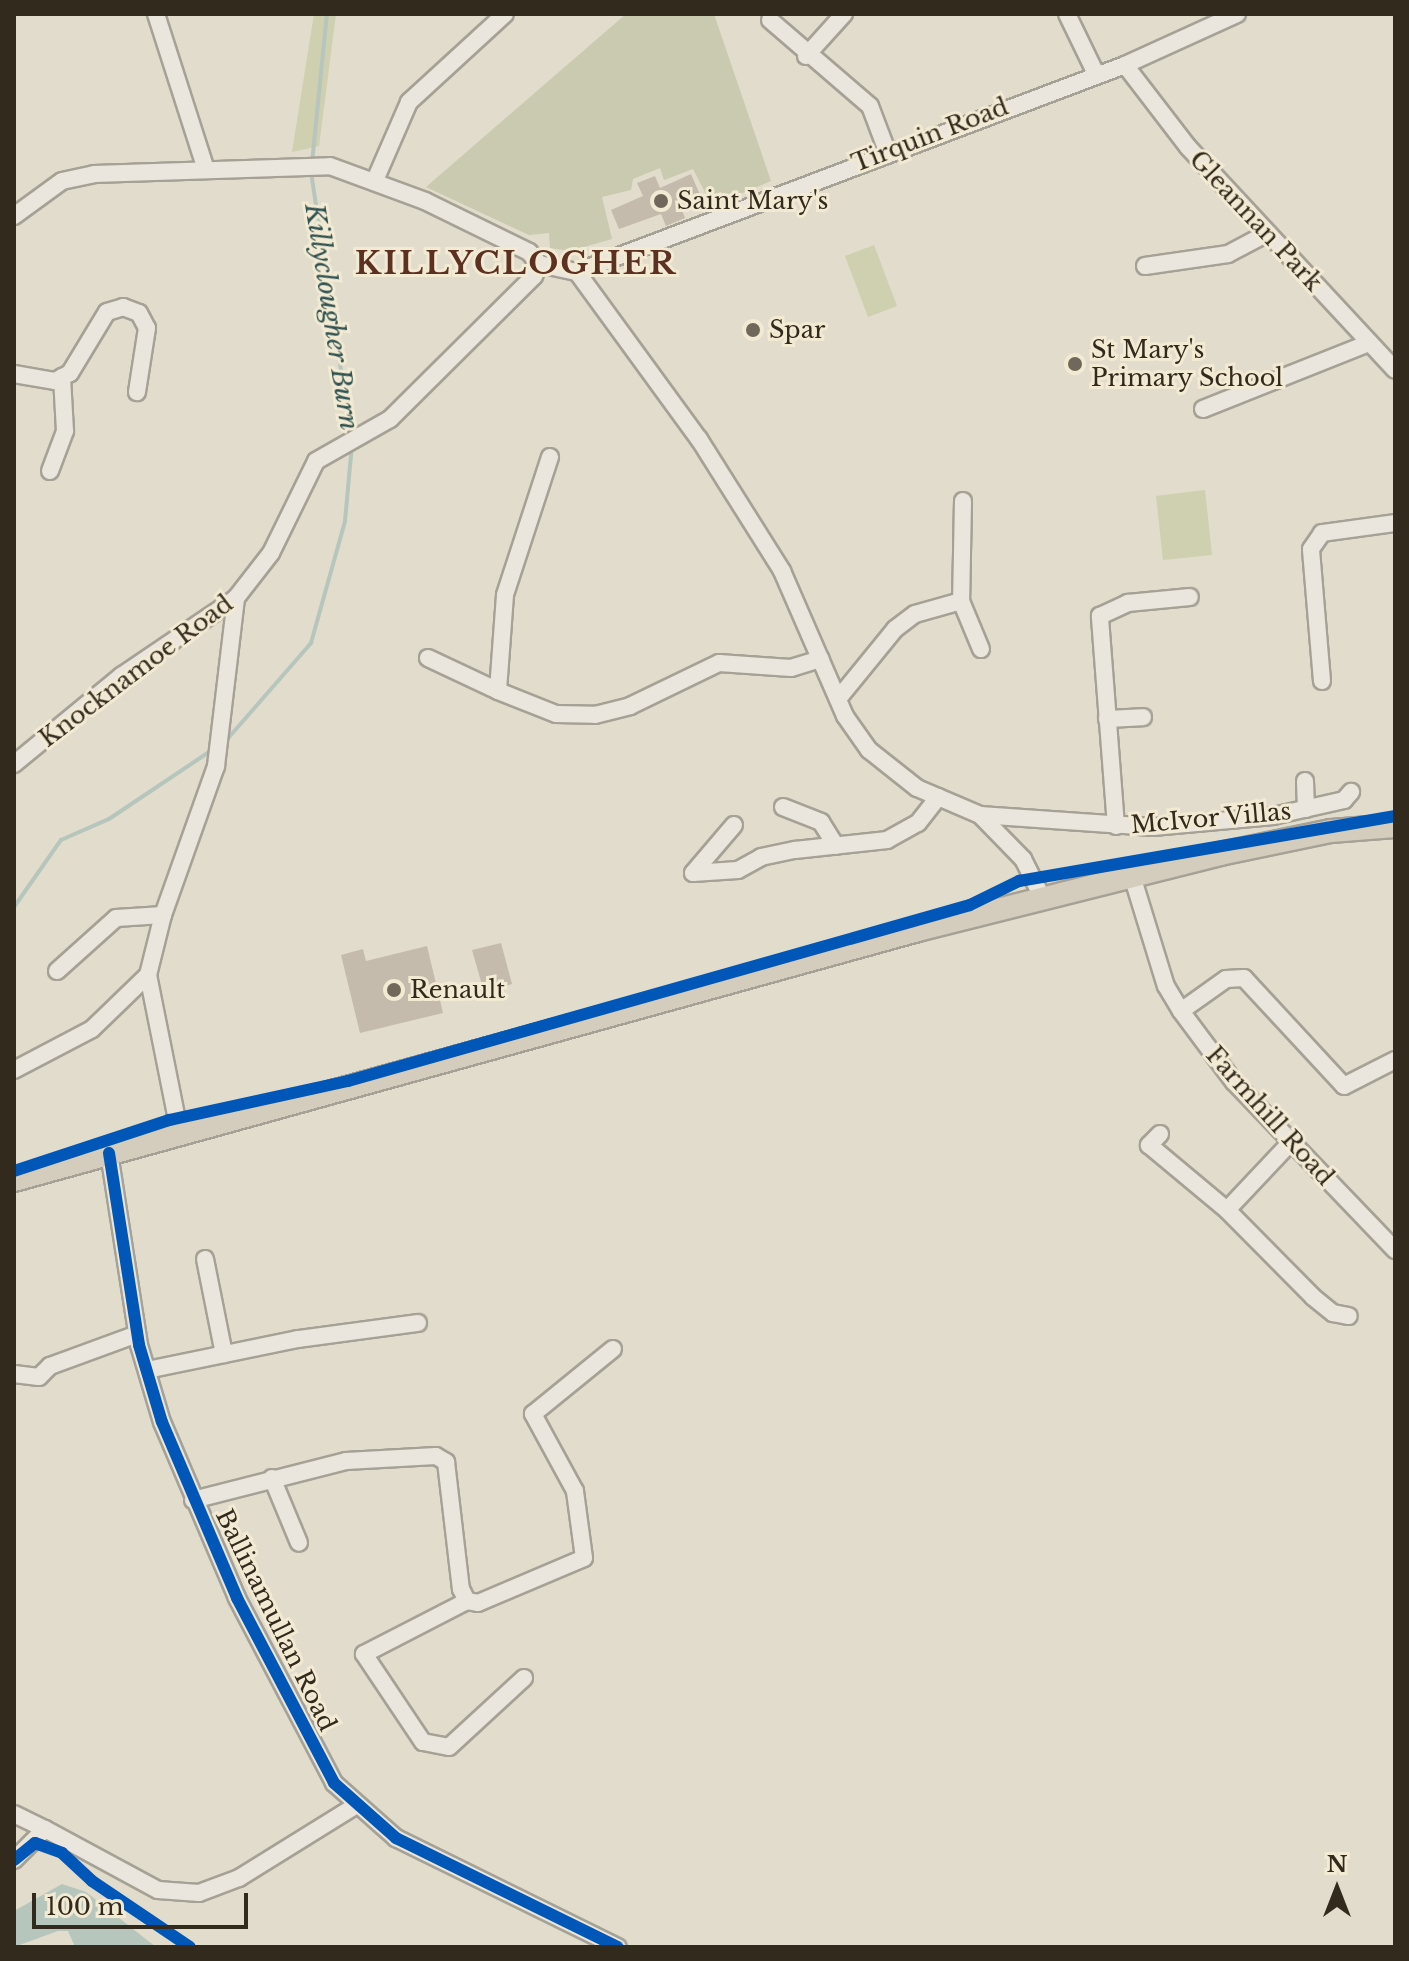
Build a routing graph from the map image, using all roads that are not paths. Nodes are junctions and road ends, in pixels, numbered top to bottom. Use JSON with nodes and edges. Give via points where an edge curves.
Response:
{"nodes":[{"id":1,"x":156,"y":14,"type":"edge"},
{"id":2,"x":505,"y":14,"type":"edge"},
{"id":3,"x":844,"y":14,"type":"edge"},
{"id":4,"x":1067,"y":14,"type":"edge"},
{"id":5,"x":1237,"y":14,"type":"edge"},
{"id":6,"x":770,"y":20,"type":"dead end"},
{"id":7,"x":806,"y":56,"type":"junction"},
{"id":8,"x":1125,"y":65,"type":"junction"},
{"id":9,"x":1096,"y":74,"type":"junction"},
{"id":10,"x":887,"y":151,"type":"junction"},
{"id":11,"x":205,"y":167,"type":"junction"},
{"id":12,"x":376,"y":178,"type":"junction"},
{"id":13,"x":14,"y":216,"type":"edge"},
{"id":14,"x":1266,"y":234,"type":"junction"},
{"id":15,"x":539,"y":264,"type":"junction"},
{"id":16,"x":1145,"y":266,"type":"dead end"},
{"id":17,"x":577,"y":272,"type":"junction"},
{"id":18,"x":1369,"y":343,"type":"junction"},
{"id":19,"x":1395,"y":370,"type":"edge"},
{"id":20,"x":14,"y":374,"type":"edge"},
{"id":21,"x":62,"y":377,"type":"junction"},
{"id":22,"x":137,"y":392,"type":"dead end"},
{"id":23,"x":1203,"y":409,"type":"dead end"},
{"id":24,"x":550,"y":457,"type":"dead end"},
{"id":25,"x":50,"y":471,"type":"dead end"},
{"id":26,"x":963,"y":501,"type":"dead end"},
{"id":27,"x":1395,"y":523,"type":"edge"},
{"id":28,"x":1190,"y":597,"type":"dead end"},
{"id":29,"x":236,"y":598,"type":"junction"},
{"id":30,"x":961,"y":601,"type":"junction"},
{"id":31,"x":981,"y":649,"type":"dead end"},
{"id":32,"x":428,"y":658,"type":"dead end"},
{"id":33,"x":821,"y":659,"type":"junction"},
{"id":34,"x":1322,"y":681,"type":"dead end"},
{"id":35,"x":498,"y":691,"type":"junction"},
{"id":36,"x":838,"y":699,"type":"junction"},
{"id":37,"x":1143,"y":717,"type":"dead end"},
{"id":38,"x":1107,"y":719,"type":"junction"},
{"id":39,"x":14,"y":764,"type":"edge"},
{"id":40,"x":1305,"y":781,"type":"dead end"},
{"id":41,"x":1351,"y":792,"type":"dead end"},
{"id":42,"x":938,"y":797,"type":"junction"},
{"id":43,"x":783,"y":807,"type":"dead end"},
{"id":44,"x":1306,"y":809,"type":"junction"},
{"id":45,"x":980,"y":815,"type":"junction"},
{"id":46,"x":734,"y":825,"type":"dead end"},
{"id":47,"x":1116,"y":826,"type":"junction"},
{"id":48,"x":1395,"y":826,"type":"edge"},
{"id":49,"x":836,"y":846,"type":"junction"},
{"id":50,"x":1133,"y":879,"type":"junction"},
{"id":51,"x":1044,"y":901,"type":"junction"},
{"id":52,"x":163,"y":915,"type":"junction"},
{"id":53,"x":57,"y":971,"type":"dead end"},
{"id":54,"x":148,"y":975,"type":"junction"},
{"id":55,"x":1181,"y":1011,"type":"junction"},
{"id":56,"x":1395,"y":1060,"type":"edge"},
{"id":57,"x":14,"y":1070,"type":"edge"},
{"id":58,"x":1160,"y":1134,"type":"dead end"},
{"id":59,"x":180,"y":1135,"type":"junction"},
{"id":60,"x":1291,"y":1142,"type":"junction"},
{"id":61,"x":109,"y":1153,"type":"junction"},
{"id":62,"x":14,"y":1180,"type":"edge"},
{"id":63,"x":1227,"y":1210,"type":"junction"},
{"id":64,"x":1395,"y":1250,"type":"edge"},
{"id":65,"x":205,"y":1259,"type":"dead end"},
{"id":66,"x":1349,"y":1316,"type":"dead end"},
{"id":67,"x":418,"y":1323,"type":"dead end"},
{"id":68,"x":137,"y":1334,"type":"junction"},
{"id":69,"x":613,"y":1349,"type":"dead end"},
{"id":70,"x":224,"y":1354,"type":"junction"},
{"id":71,"x":147,"y":1370,"type":"junction"},
{"id":72,"x":14,"y":1374,"type":"edge"},
{"id":73,"x":272,"y":1478,"type":"junction"},
{"id":74,"x":193,"y":1500,"type":"junction"},
{"id":75,"x":299,"y":1543,"type":"dead end"},
{"id":76,"x":467,"y":1601,"type":"junction"},
{"id":77,"x":524,"y":1678,"type":"dead end"},
{"id":78,"x":355,"y":1806,"type":"junction"},
{"id":79,"x":14,"y":1814,"type":"edge"},
{"id":80,"x":40,"y":1836,"type":"junction"},
{"id":81,"x":14,"y":1860,"type":"edge"},
{"id":82,"x":596,"y":1942,"type":"edge"},
{"id":83,"x":618,"y":1947,"type":"edge"}],
"edges":[{"from":1,"to":11,"type":"street"},
{"from":2,"to":12,"type":"street","via":[[409,102]]},
{"from":3,"to":7,"type":"street"},
{"from":4,"to":9,"type":"street"},
{"from":5,"to":8,"type":"street","name":"Tirquin Road"},
{"from":6,"to":7,"type":"street"},
{"from":7,"to":10,"type":"street","via":[[870,106]]},
{"from":8,"to":9,"type":"street","name":"Tirquin Road"},
{"from":8,"to":14,"type":"street","name":"Gleannan Park"},
{"from":9,"to":10,"type":"street","name":"Tirquin Road"},
{"from":10,"to":17,"type":"street","name":"Tirquin Road"},
{"from":11,"to":12,"type":"street","via":[[321,166]]},
{"from":11,"to":13,"type":"street","via":[[121,171],[62,181]]},
{"from":12,"to":15,"type":"street","via":[[529,252]]},
{"from":14,"to":16,"type":"street","via":[[1228,254]]},
{"from":14,"to":18,"type":"street","name":"Gleannan Park"},
{"from":15,"to":17,"type":"street"},
{"from":15,"to":29,"type":"street","name":"Knocknamoe Road","via":[[534,276],[412,396],[364,436],[316,461],[271,553]]},
{"from":17,"to":33,"type":"street","via":[[699,439],[782,571]]},
{"from":18,"to":19,"type":"street","name":"Gleannan Park"},
{"from":18,"to":23,"type":"street"},
{"from":20,"to":21,"type":"street"},
{"from":21,"to":22,"type":"street","via":[[107,312],[123,307],[139,313],[147,328]]},
{"from":21,"to":25,"type":"street","via":[[65,431]]},
{"from":24,"to":35,"type":"street","via":[[505,595]]},
{"from":26,"to":30,"type":"street"},
{"from":27,"to":34,"type":"street","via":[[1322,533],[1311,549]]},
{"from":28,"to":38,"type":"street","name":"McIvor Villas","via":[[1128,603],[1100,616]]},
{"from":29,"to":39,"type":"street","name":"Knocknamoe Road","via":[[121,676]]},
{"from":29,"to":52,"type":"street","via":[[217,758]]},
{"from":30,"to":31,"type":"street"},
{"from":30,"to":36,"type":"street","via":[[915,614],[895,629]]},
{"from":32,"to":35,"type":"street"},
{"from":33,"to":35,"type":"street","via":[[791,668],[719,663],[630,706],[595,715],[556,714]]},
{"from":33,"to":36,"type":"street"},
{"from":36,"to":42,"type":"street","via":[[869,750],[901,778]]},
{"from":37,"to":38,"type":"street"},
{"from":38,"to":47,"type":"street","name":"McIvor Villas"},
{"from":40,"to":44,"type":"street","name":"McIvor Villas"},
{"from":41,"to":44,"type":"street","name":"McIvor Villas"},
{"from":42,"to":45,"type":"street"},
{"from":42,"to":49,"type":"street","via":[[918,823],[887,840]]},
{"from":43,"to":49,"type":"street","via":[[821,822]]},
{"from":44,"to":47,"type":"street","name":"McIvor Villas"},
{"from":45,"to":47,"type":"street","name":"McIvor Villas","via":[[1025,814]]},
{"from":45,"to":51,"type":"street","via":[[1023,859]]},
{"from":46,"to":49,"type":"street","via":[[693,873],[738,870],[761,857]]},
{"from":48,"to":50,"type":"highway","via":[[1331,831]]},
{"from":50,"to":51,"type":"highway"},
{"from":50,"to":55,"type":"street","name":"Farmhill Road","via":[[1166,986]]},
{"from":51,"to":59,"type":"highway","via":[[903,934]]},
{"from":52,"to":53,"type":"street","via":[[116,918]]},
{"from":52,"to":54,"type":"street"},
{"from":54,"to":57,"type":"street","via":[[92,1029]]},
{"from":54,"to":59,"type":"street"},
{"from":55,"to":56,"type":"street","via":[[1226,979],[1244,978],[1344,1086]]},
{"from":55,"to":60,"type":"street","name":"Farmhill Road","via":[[1234,1082]]},
{"from":58,"to":63,"type":"street","via":[[1149,1145]]},
{"from":59,"to":61,"type":"highway"},
{"from":60,"to":63,"type":"street"},
{"from":60,"to":64,"type":"street","name":"Farmhill Road"},
{"from":61,"to":62,"type":"highway"},
{"from":61,"to":68,"type":"street","name":"Ballinamullan Road"},
{"from":63,"to":66,"type":"street","via":[[1313,1297],[1333,1313]]},
{"from":65,"to":70,"type":"street"},
{"from":67,"to":70,"type":"street"},
{"from":68,"to":71,"type":"street","name":"Ballinamullan Road"},
{"from":68,"to":72,"type":"street","via":[[50,1366],[39,1377]]},
{"from":69,"to":76,"type":"street","via":[[533,1414],[575,1491],[584,1558],[478,1603]]},
{"from":70,"to":71,"type":"street"},
{"from":71,"to":74,"type":"street","name":"Ballinamullan Road"},
{"from":73,"to":74,"type":"street"},
{"from":73,"to":75,"type":"street"},
{"from":73,"to":76,"type":"street","via":[[346,1461],[436,1456],[446,1462]]},
{"from":74,"to":78,"type":"street","name":"Ballinamullan Road","via":[[282,1687],[334,1783]]},
{"from":76,"to":77,"type":"street","via":[[364,1654],[423,1742],[449,1747]]},
{"from":78,"to":80,"type":"street","via":[[239,1878],[199,1893],[158,1890]]},
{"from":78,"to":82,"type":"street","name":"Ballinamullan Road","via":[[396,1838]]},
{"from":79,"to":80,"type":"street"},
{"from":80,"to":81,"type":"street"},
{"from":82,"to":83,"type":"street","name":"Ballinamullan Road"}]}
